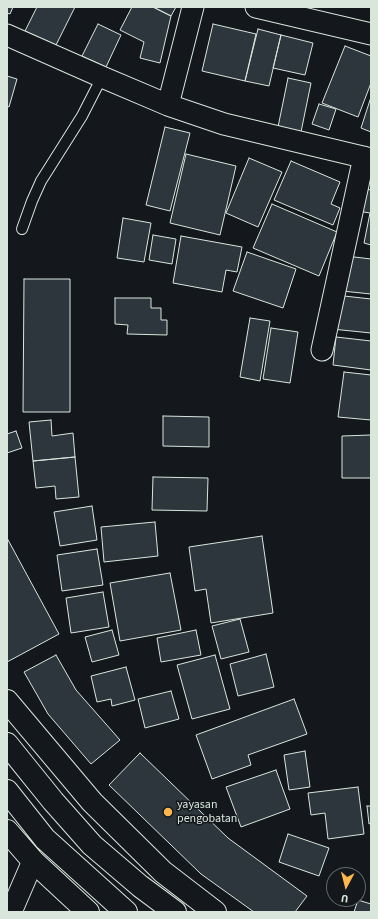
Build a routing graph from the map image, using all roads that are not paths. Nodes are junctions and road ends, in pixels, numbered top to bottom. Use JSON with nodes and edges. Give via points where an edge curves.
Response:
{"nodes":[{"id":1,"x":193,"y":7,"type":"edge"},
{"id":2,"x":256,"y":7,"type":"edge"},
{"id":3,"x":371,"y":34,"type":"edge"},
{"id":4,"x":7,"y":35,"type":"edge"},
{"id":5,"x":102,"y":77,"type":"junction"},
{"id":6,"x":168,"y":105,"type":"junction"},
{"id":7,"x":368,"y":158,"type":"edge"},
{"id":8,"x":22,"y":229,"type":"dead end"},
{"id":9,"x":322,"y":350,"type":"dead end"},
{"id":10,"x":7,"y":701,"type":"edge"},
{"id":11,"x":7,"y":744,"type":"edge"},
{"id":12,"x":7,"y":791,"type":"edge"},
{"id":13,"x":7,"y":831,"type":"edge"},
{"id":14,"x":33,"y":861,"type":"junction"},
{"id":15,"x":11,"y":912,"type":"edge"},
{"id":16,"x":88,"y":912,"type":"edge"},
{"id":17,"x":126,"y":912,"type":"edge"},
{"id":18,"x":175,"y":912,"type":"edge"},
{"id":19,"x":215,"y":912,"type":"edge"}],
"edges":[{"from":1,"to":6,"type":"street"},
{"from":2,"to":3,"type":"street"},
{"from":4,"to":5,"type":"street"},
{"from":5,"to":6,"type":"street"},
{"from":5,"to":8,"type":"lane","via":[[82,116],[41,181]]},
{"from":6,"to":7,"type":"street","via":[[224,124]]},
{"from":7,"to":9,"type":"street"},
{"from":10,"to":19,"type":"highway","via":[[92,802],[163,872]]},
{"from":11,"to":18,"type":"highway","via":[[92,845]]},
{"from":12,"to":17,"type":"highway","via":[[45,839]]},
{"from":13,"to":14,"type":"highway"},
{"from":14,"to":15,"type":"street"},
{"from":14,"to":16,"type":"highway"}]}
